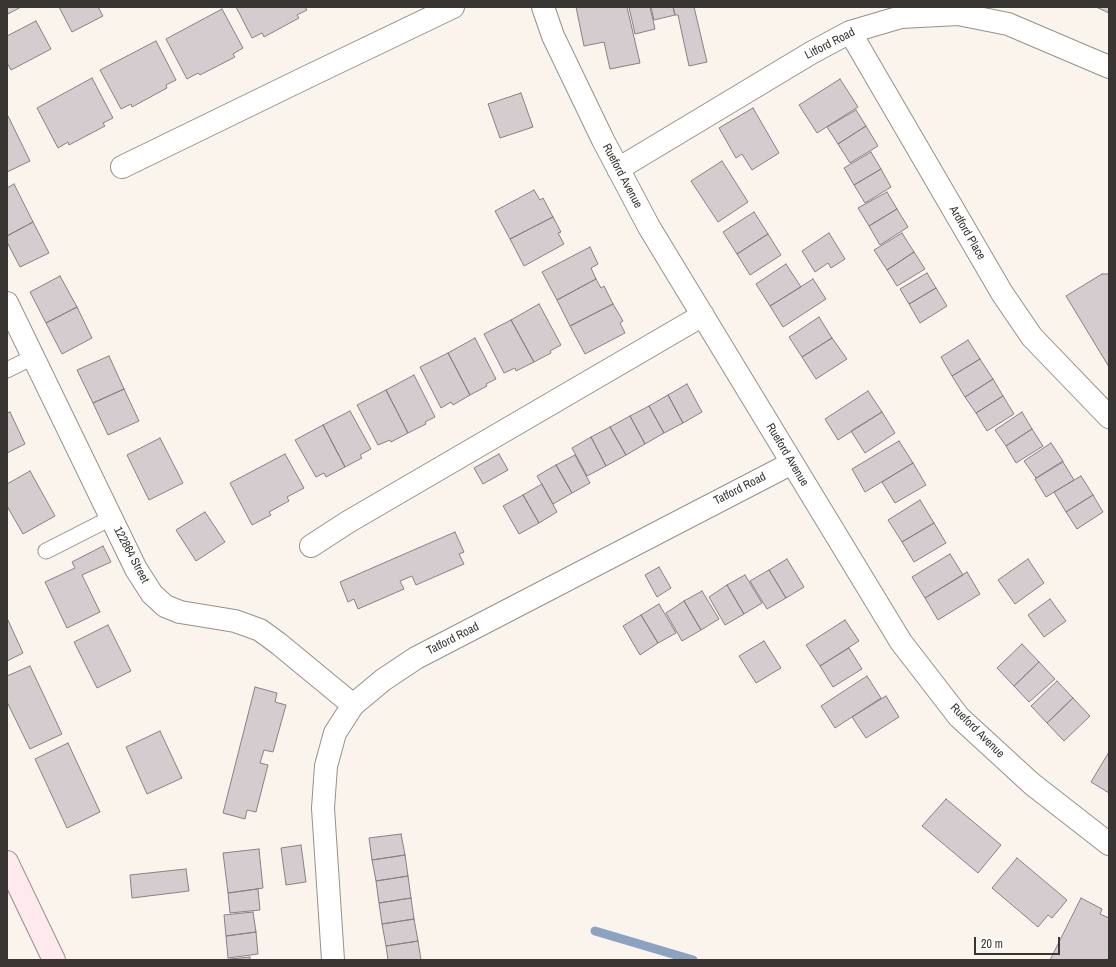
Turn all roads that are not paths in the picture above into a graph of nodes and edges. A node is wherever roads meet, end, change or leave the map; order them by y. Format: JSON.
{"nodes":[{"id":1,"x":453,"y":7,"type":"edge"},
{"id":2,"x":543,"y":7,"type":"edge"},
{"id":3,"x":850,"y":32,"type":"junction"},
{"id":4,"x":1109,"y":67,"type":"edge"},
{"id":5,"x":122,"y":167,"type":"dead end"},
{"id":6,"x":618,"y":169,"type":"junction"},
{"id":7,"x":7,"y":302,"type":"edge"},
{"id":8,"x":703,"y":316,"type":"junction"},
{"id":9,"x":33,"y":357,"type":"junction"},
{"id":10,"x":7,"y":370,"type":"edge"},
{"id":11,"x":1109,"y":416,"type":"edge"},
{"id":12,"x":792,"y":463,"type":"junction"},
{"id":13,"x":111,"y":518,"type":"junction"},
{"id":14,"x":311,"y":546,"type":"dead end"},
{"id":15,"x":46,"y":551,"type":"dead end"},
{"id":16,"x":353,"y":706,"type":"junction"},
{"id":17,"x":1109,"y":844,"type":"edge"},
{"id":18,"x":7,"y":862,"type":"edge"},
{"id":19,"x":54,"y":960,"type":"edge"},
{"id":20,"x":333,"y":960,"type":"edge"}],
"edges":[{"from":1,"to":5,"type":"street"},
{"from":2,"to":6,"type":"street","name":"Rueford Avenue"},
{"from":3,"to":4,"type":"street","name":"Litford Road"},
{"from":3,"to":6,"type":"street","name":"Litford Road"},
{"from":3,"to":11,"type":"street","name":"Ardford Place"},
{"from":6,"to":8,"type":"street","name":"Rueford Avenue"},
{"from":7,"to":9,"type":"street","name":"122864 Street"},
{"from":8,"to":12,"type":"street","name":"Rueford Avenue"},
{"from":8,"to":14,"type":"street"},
{"from":9,"to":10,"type":"lane"},
{"from":9,"to":13,"type":"street","name":"122864 Street"},
{"from":12,"to":16,"type":"street","name":"Tatford Road"},
{"from":12,"to":17,"type":"street","name":"Rueford Avenue"},
{"from":13,"to":15,"type":"lane"},
{"from":13,"to":16,"type":"street","name":"122864 Street"},
{"from":16,"to":20,"type":"street","name":"Tatford Road"},
{"from":18,"to":19,"type":"main road"}]}
